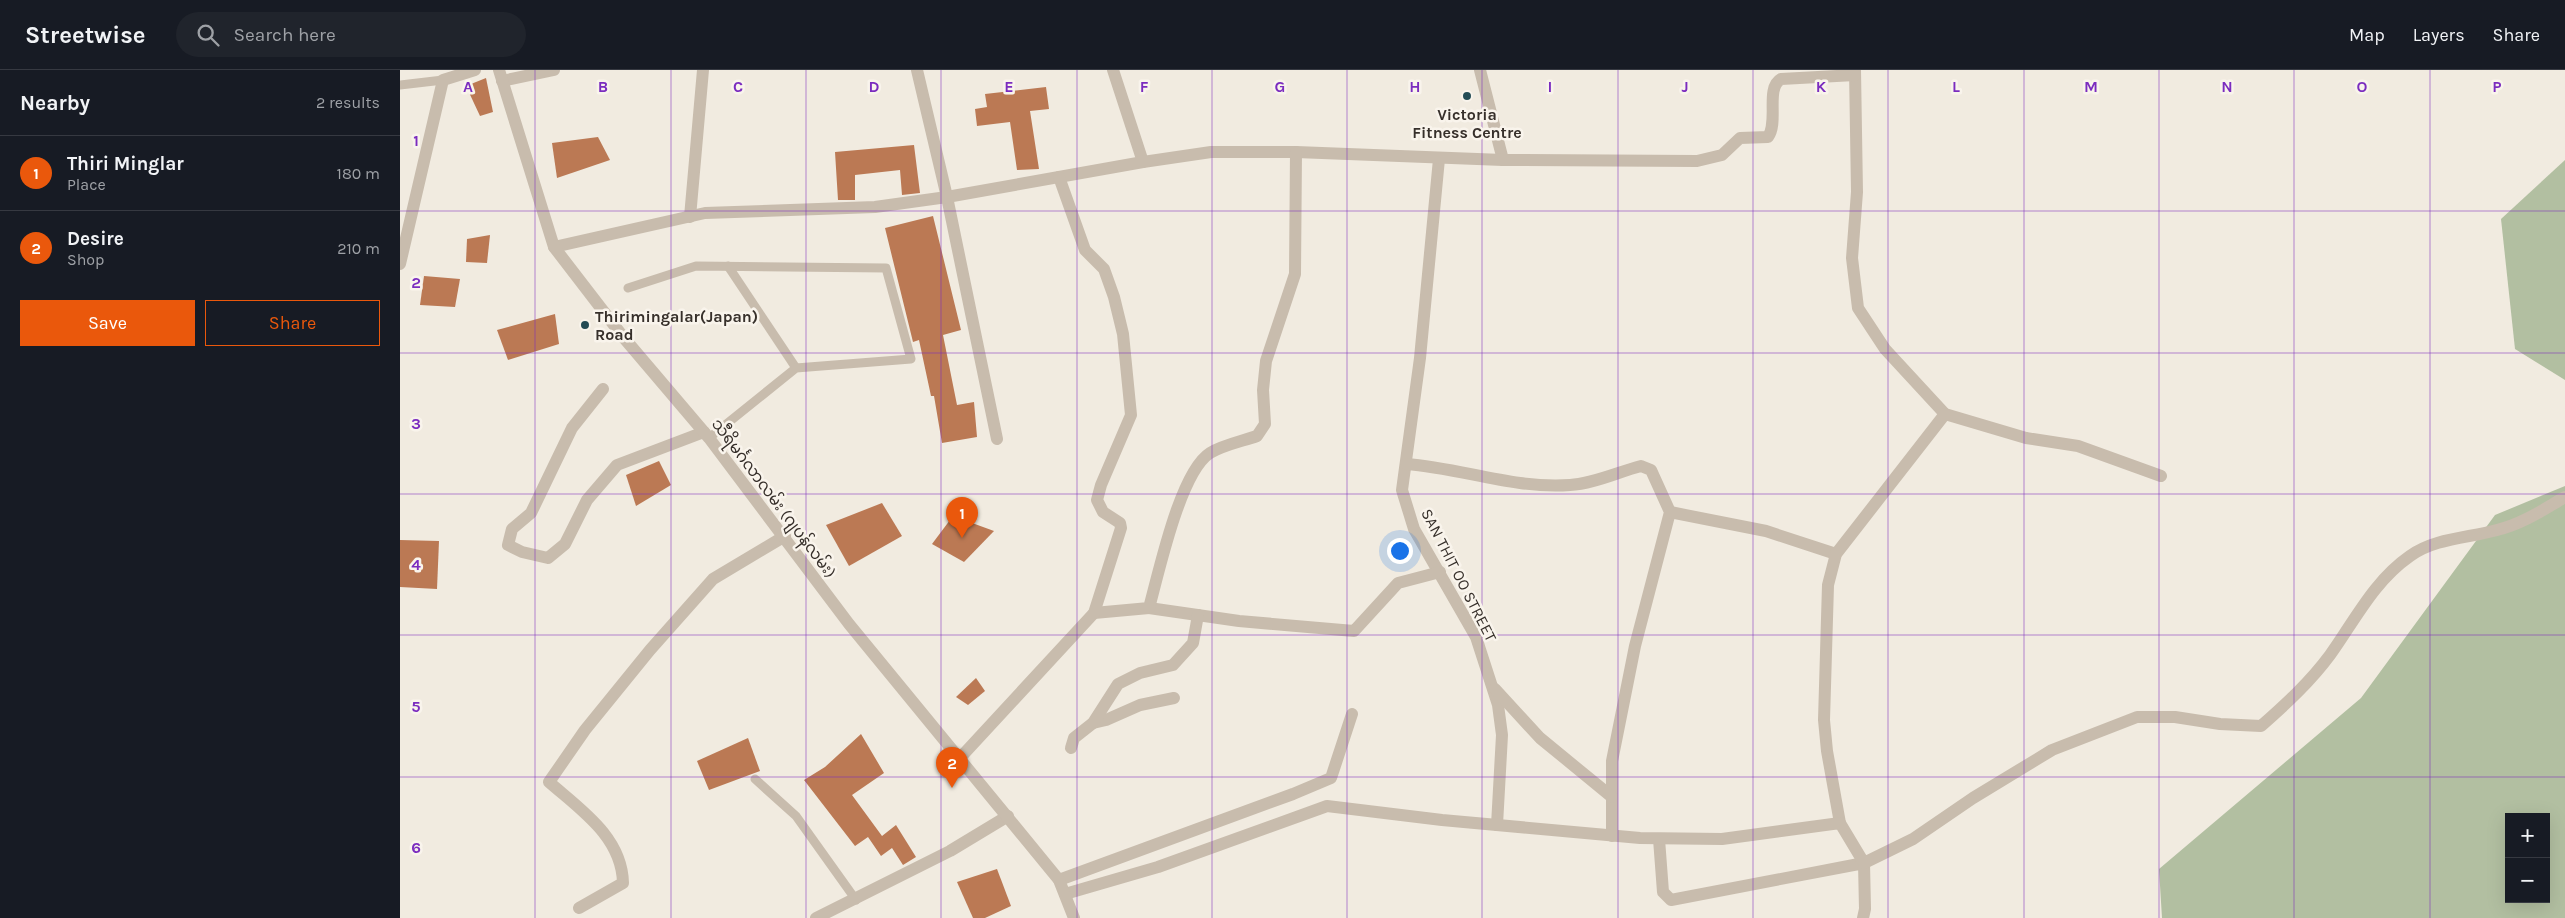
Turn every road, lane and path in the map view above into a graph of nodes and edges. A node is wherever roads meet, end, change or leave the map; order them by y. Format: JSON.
{"nodes":[{"id":1,"x":475,"y":70,"type":"edge"},
{"id":2,"x":554,"y":70,"type":"edge"},
{"id":3,"x":703,"y":70,"type":"edge"},
{"id":4,"x":917,"y":70,"type":"edge"},
{"id":5,"x":1113,"y":70,"type":"edge"},
{"id":6,"x":1480,"y":70,"type":"edge"},
{"id":7,"x":1855,"y":72,"type":"edge"},
{"id":8,"x":500,"y":76,"type":"edge"},
{"id":9,"x":443,"y":80,"type":"junction"},
{"id":10,"x":400,"y":85,"type":"edge"},
{"id":11,"x":1296,"y":152,"type":"junction"},
{"id":12,"x":1439,"y":158,"type":"junction"},
{"id":13,"x":1502,"y":160,"type":"junction"},
{"id":14,"x":1143,"y":162,"type":"junction"},
{"id":15,"x":1059,"y":177,"type":"junction"},
{"id":16,"x":947,"y":197,"type":"junction"},
{"id":17,"x":690,"y":217,"type":"junction"},
{"id":18,"x":554,"y":247,"type":"junction"},
{"id":19,"x":400,"y":264,"type":"edge"},
{"id":20,"x":728,"y":266,"type":"junction"},
{"id":21,"x":628,"y":288,"type":"dead end"},
{"id":22,"x":796,"y":368,"type":"junction"},
{"id":23,"x":603,"y":388,"type":"dead end"},
{"id":24,"x":1945,"y":414,"type":"junction"},
{"id":25,"x":707,"y":435,"type":"junction"},
{"id":26,"x":997,"y":439,"type":"dead end"},
{"id":27,"x":1406,"y":464,"type":"junction"},
{"id":28,"x":2161,"y":476,"type":"dead end"},
{"id":29,"x":2565,"y":498,"type":"edge"},
{"id":30,"x":1670,"y":512,"type":"junction"},
{"id":31,"x":785,"y":536,"type":"junction"},
{"id":32,"x":1836,"y":554,"type":"junction"},
{"id":33,"x":1440,"y":572,"type":"junction"},
{"id":34,"x":1149,"y":608,"type":"junction"},
{"id":35,"x":1094,"y":613,"type":"junction"},
{"id":36,"x":1198,"y":616,"type":"junction"},
{"id":37,"x":1491,"y":685,"type":"junction"},
{"id":38,"x":1174,"y":698,"type":"dead end"},
{"id":39,"x":1352,"y":714,"type":"dead end"},
{"id":40,"x":1093,"y":723,"type":"junction"},
{"id":41,"x":1071,"y":748,"type":"dead end"},
{"id":42,"x":960,"y":758,"type":"junction"},
{"id":43,"x":755,"y":779,"type":"dead end"},
{"id":44,"x":1612,"y":798,"type":"junction"},
{"id":45,"x":1008,"y":816,"type":"junction"},
{"id":46,"x":1840,"y":823,"type":"junction"},
{"id":47,"x":1498,"y":825,"type":"junction"},
{"id":48,"x":1612,"y":836,"type":"junction"},
{"id":49,"x":1659,"y":839,"type":"junction"},
{"id":50,"x":1864,"y":863,"type":"junction"},
{"id":51,"x":1060,"y":880,"type":"junction"},
{"id":52,"x":1065,"y":894,"type":"junction"},
{"id":53,"x":856,"y":900,"type":"junction"},
{"id":54,"x":578,"y":908,"type":"dead end"},
{"id":55,"x":816,"y":918,"type":"edge"},
{"id":56,"x":1074,"y":918,"type":"edge"},
{"id":57,"x":1863,"y":918,"type":"edge"}],
"edges":[{"from":1,"to":9,"type":"street"},
{"from":2,"to":8,"type":"street"},
{"from":3,"to":17,"type":"street"},
{"from":4,"to":16,"type":"street"},
{"from":5,"to":14,"type":"street"},
{"from":6,"to":13,"type":"street"},
{"from":7,"to":13,"type":"street"},
{"from":7,"to":24,"type":"street"},
{"from":8,"to":18,"type":"street","name":"သီရိမင်္ဂလာလမ်း (ဂျပန်လမ်း)"},
{"from":9,"to":10,"type":"lane"},
{"from":9,"to":19,"type":"street"},
{"from":11,"to":12,"type":"street"},
{"from":11,"to":14,"type":"street"},
{"from":11,"to":34,"type":"street"},
{"from":12,"to":13,"type":"street"},
{"from":12,"to":27,"type":"street","name":"SAN THIT OO STREET"},
{"from":14,"to":15,"type":"street"},
{"from":15,"to":16,"type":"street"},
{"from":15,"to":35,"type":"street"},
{"from":16,"to":17,"type":"street"},
{"from":16,"to":26,"type":"street"},
{"from":17,"to":18,"type":"street"},
{"from":18,"to":25,"type":"street","name":"သီရိမင်္ဂလာလမ်း (ဂျပန်လမ်း)"},
{"from":20,"to":21,"type":"lane"},
{"from":20,"to":22,"type":"lane"},
{"from":20,"to":22,"type":"lane"},
{"from":22,"to":25,"type":"lane"},
{"from":23,"to":25,"type":"street"},
{"from":24,"to":28,"type":"street"},
{"from":24,"to":32,"type":"street"},
{"from":25,"to":31,"type":"street","name":"သီရိမင်္ဂလာလမ်း (ဂျပန်လမ်း)"},
{"from":27,"to":30,"type":"street"},
{"from":27,"to":33,"type":"street","name":"SAN THIT OO STREET"},
{"from":29,"to":50,"type":"street"},
{"from":30,"to":32,"type":"street"},
{"from":30,"to":44,"type":"street"},
{"from":31,"to":42,"type":"street","name":"သီရိမင်္ဂလာလမ်း (ဂျပန်လမ်း)"},
{"from":31,"to":54,"type":"street"},
{"from":32,"to":46,"type":"street"},
{"from":33,"to":36,"type":"street"},
{"from":33,"to":37,"type":"street","name":"SAN THIT OO STREET"},
{"from":34,"to":35,"type":"street"},
{"from":34,"to":36,"type":"street"},
{"from":35,"to":42,"type":"street"},
{"from":36,"to":40,"type":"street"},
{"from":37,"to":44,"type":"street"},
{"from":37,"to":47,"type":"street","name":"SAN THIT OO STREET"},
{"from":38,"to":40,"type":"street"},
{"from":39,"to":51,"type":"street"},
{"from":40,"to":41,"type":"street"},
{"from":42,"to":45,"type":"street","name":"သီရိမင်္ဂလာလမ်း (ဂျပန်လမ်း)"},
{"from":43,"to":53,"type":"lane"},
{"from":44,"to":48,"type":"street"},
{"from":45,"to":51,"type":"street","name":"သီရိမင်္ဂလာလမ်း (ဂျပန်လမ်း)"},
{"from":45,"to":53,"type":"street"},
{"from":46,"to":49,"type":"street"},
{"from":46,"to":50,"type":"street"},
{"from":47,"to":48,"type":"street"},
{"from":47,"to":52,"type":"street"},
{"from":48,"to":49,"type":"street"},
{"from":49,"to":50,"type":"street"},
{"from":50,"to":57,"type":"street"},
{"from":51,"to":52,"type":"street","name":"သီရိမင်္ဂလာလမ်း (ဂျပန်လမ်း)"},
{"from":52,"to":56,"type":"street","name":"သီရိမင်္ဂလာလမ်း (ဂျပန်လမ်း)"},
{"from":53,"to":55,"type":"street"}]}
